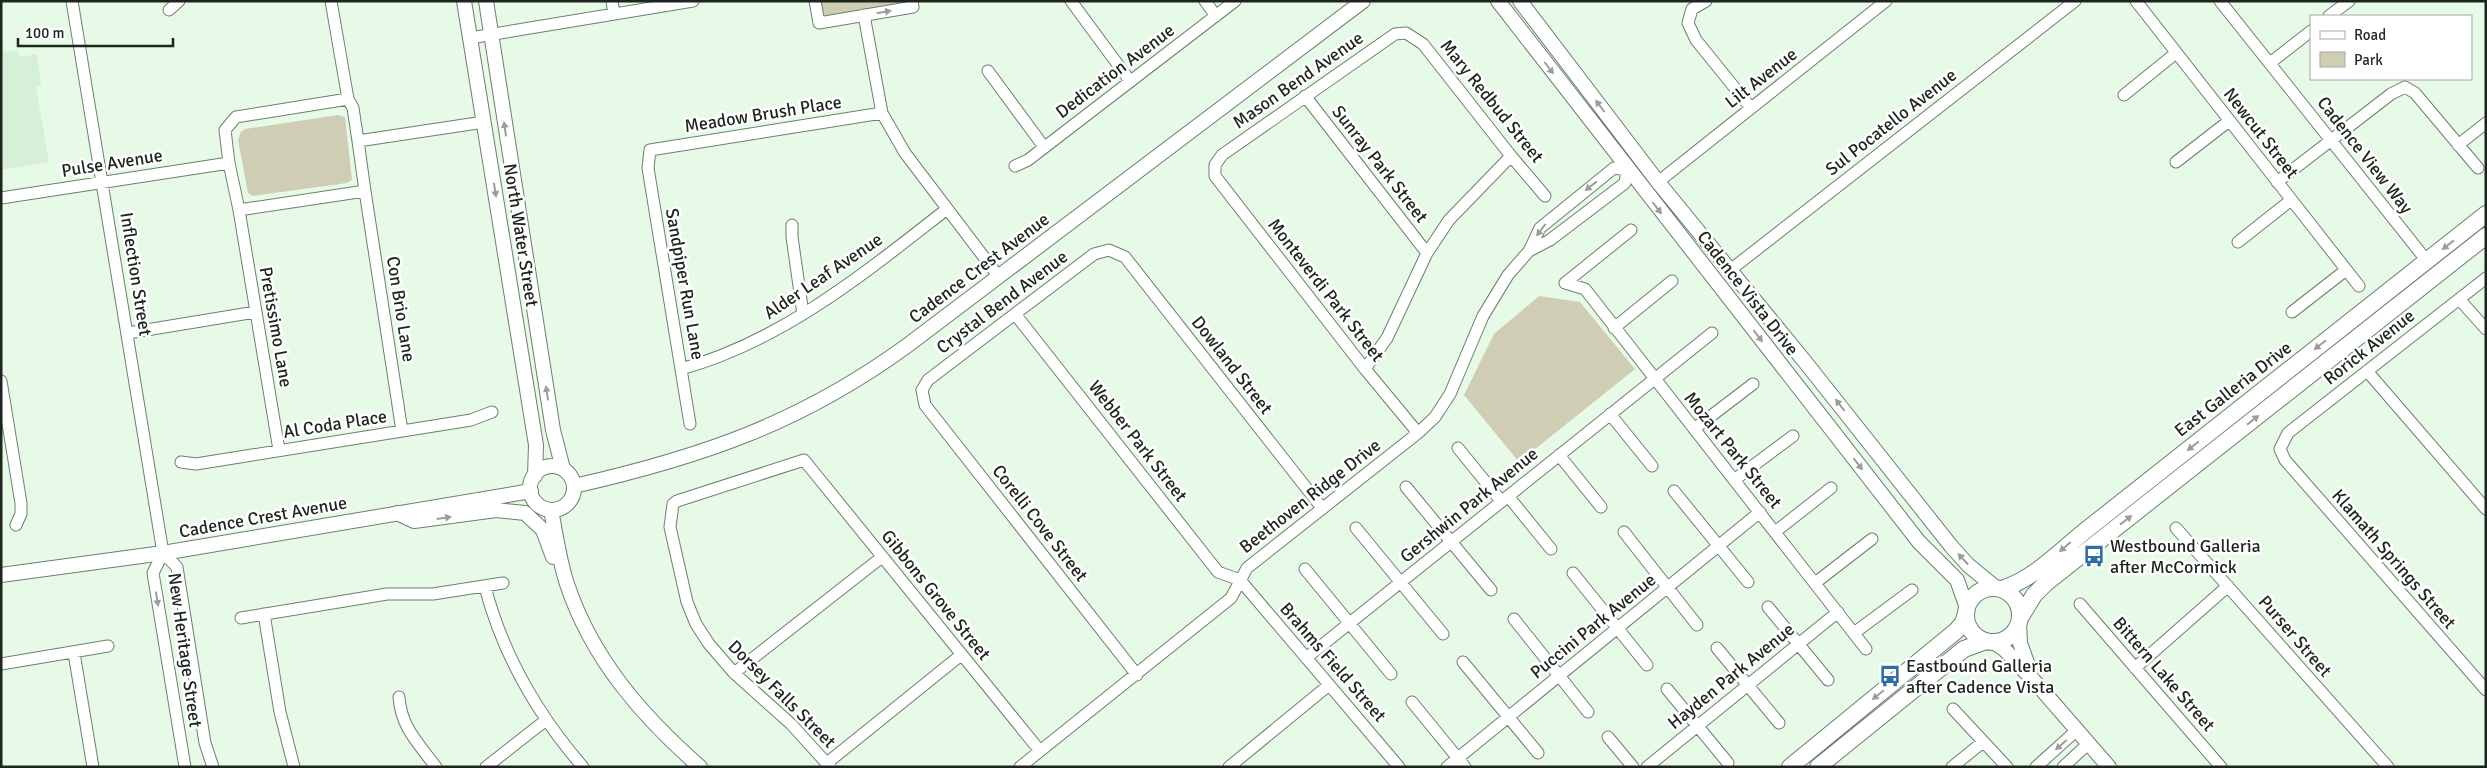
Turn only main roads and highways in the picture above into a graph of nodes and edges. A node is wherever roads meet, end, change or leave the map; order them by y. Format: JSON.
{"nodes":[{"id":1,"x":2486,"y":214,"type":"edge"},
{"id":2,"x":2486,"y":236,"type":"edge"},
{"id":3,"x":1999,"y":589,"type":"junction"},
{"id":4,"x":1967,"y":610,"type":"junction"},
{"id":5,"x":2019,"y":621,"type":"junction"},
{"id":6,"x":1990,"y":641,"type":"junction"},
{"id":7,"x":1790,"y":767,"type":"edge"},
{"id":8,"x":1818,"y":767,"type":"edge"}],
"edges":[{"from":1,"to":3,"type":"main road","name":"East Galleria Drive","one_way":true},
{"from":5,"to":2,"type":"main road","name":"East Galleria Drive","one_way":true},
{"from":3,"to":4,"type":"main road"},
{"from":3,"to":5,"type":"main road"},
{"from":4,"to":6,"type":"main road"},
{"from":4,"to":7,"type":"main road","one_way":true},
{"from":5,"to":6,"type":"main road"},
{"from":6,"to":8,"type":"main road"}]}
